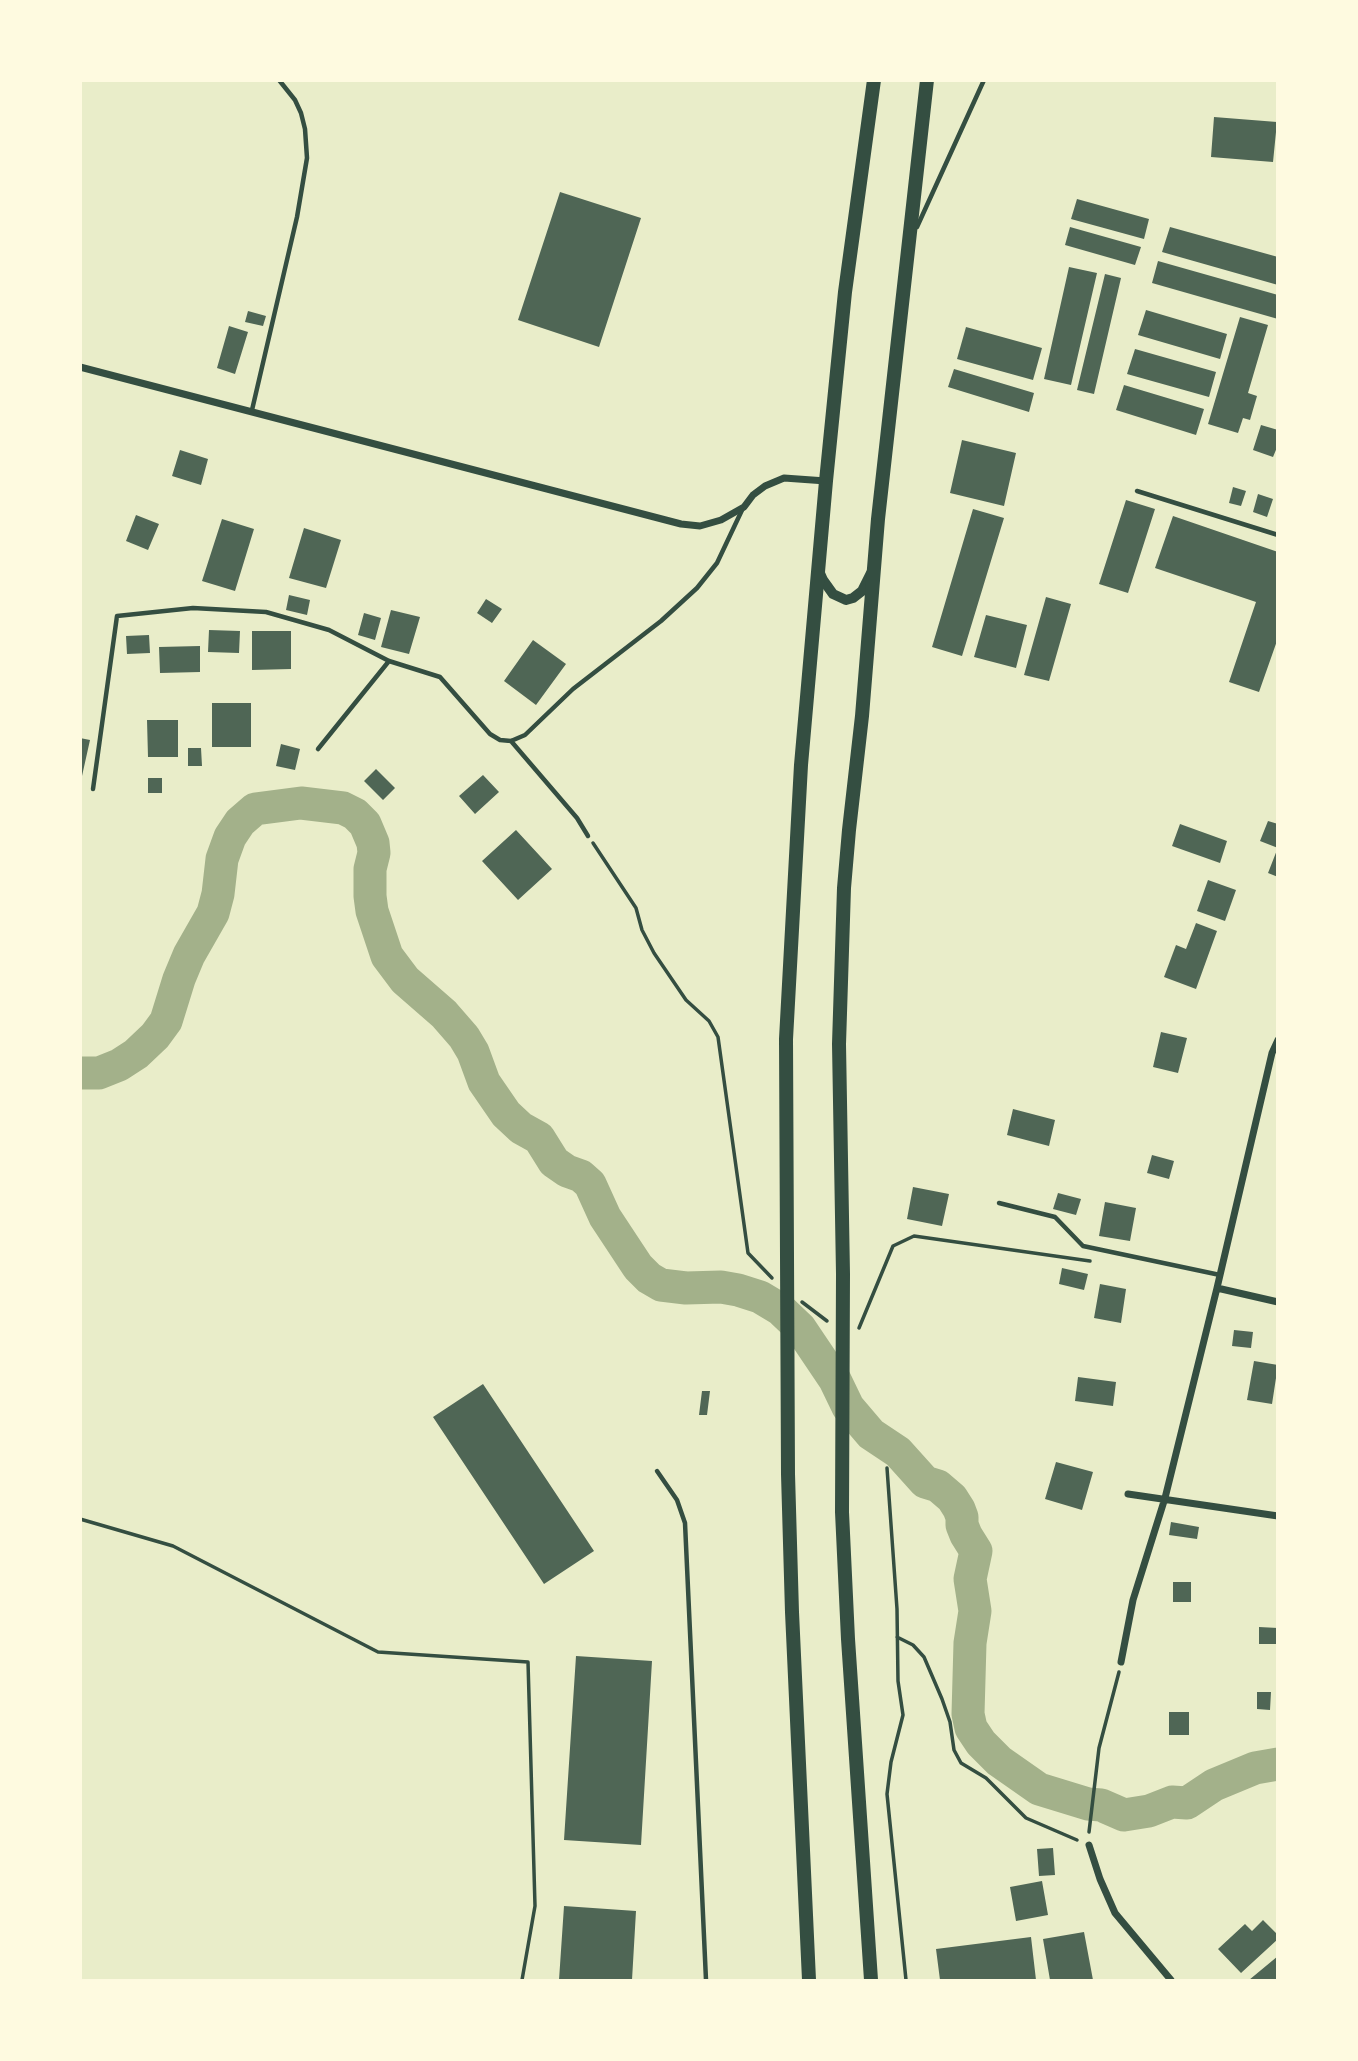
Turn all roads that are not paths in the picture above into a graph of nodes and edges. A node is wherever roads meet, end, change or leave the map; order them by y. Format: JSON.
{"nodes":[{"id":1,"x":279,"y":80,"type":"edge"},
{"id":2,"x":874,"y":80,"type":"edge"},
{"id":3,"x":927,"y":80,"type":"edge"},
{"id":4,"x":984,"y":80,"type":"edge"},
{"id":5,"x":909,"y":244,"type":"junction"},
{"id":6,"x":80,"y":367,"type":"edge"},
{"id":7,"x":252,"y":410,"type":"junction"},
{"id":8,"x":826,"y":481,"type":"junction"},
{"id":9,"x":1137,"y":491,"type":"dead end"},
{"id":10,"x":744,"y":507,"type":"junction"},
{"id":11,"x":1278,"y":535,"type":"edge"},
{"id":12,"x":874,"y":564,"type":"junction"},
{"id":13,"x":818,"y":568,"type":"junction"},
{"id":14,"x":389,"y":661,"type":"junction"},
{"id":15,"x":511,"y":741,"type":"junction"},
{"id":16,"x":318,"y":749,"type":"dead end"},
{"id":17,"x":93,"y":789,"type":"dead end"},
{"id":18,"x":588,"y":836,"type":"dead end"},
{"id":19,"x":1278,"y":1040,"type":"edge"},
{"id":20,"x":999,"y":1203,"type":"dead end"},
{"id":21,"x":1220,"y":1275,"type":"junction"},
{"id":22,"x":1217,"y":1289,"type":"junction"},
{"id":23,"x":1278,"y":1302,"type":"edge"},
{"id":24,"x":657,"y":1471,"type":"dead end"},
{"id":25,"x":1128,"y":1494,"type":"dead end"},
{"id":26,"x":1165,"y":1498,"type":"junction"},
{"id":27,"x":1278,"y":1516,"type":"edge"},
{"id":28,"x":1122,"y":1662,"type":"road end"},
{"id":29,"x":1088,"y":1842,"type":"road end"},
{"id":30,"x":706,"y":1980,"type":"edge"},
{"id":31,"x":808,"y":1980,"type":"edge"},
{"id":32,"x":871,"y":1980,"type":"edge"},
{"id":33,"x":1171,"y":1980,"type":"edge"}],
"edges":[{"from":1,"to":7,"type":"lane"},
{"from":2,"to":8,"type":"highway"},
{"from":3,"to":5,"type":"highway"},
{"from":4,"to":5,"type":"lane"},
{"from":5,"to":12,"type":"highway"},
{"from":6,"to":7,"type":"street"},
{"from":7,"to":10,"type":"street"},
{"from":8,"to":10,"type":"street"},
{"from":8,"to":13,"type":"highway"},
{"from":9,"to":11,"type":"lane"},
{"from":10,"to":15,"type":"lane"},
{"from":12,"to":13,"type":"street"},
{"from":12,"to":32,"type":"highway"},
{"from":13,"to":31,"type":"highway"},
{"from":14,"to":15,"type":"lane"},
{"from":14,"to":16,"type":"lane"},
{"from":14,"to":17,"type":"lane"},
{"from":15,"to":18,"type":"lane"},
{"from":19,"to":21,"type":"street"},
{"from":20,"to":21,"type":"lane"},
{"from":21,"to":22,"type":"street"},
{"from":22,"to":23,"type":"street"},
{"from":22,"to":26,"type":"street"},
{"from":24,"to":30,"type":"lane"},
{"from":25,"to":26,"type":"street"},
{"from":26,"to":27,"type":"street"},
{"from":26,"to":28,"type":"street"},
{"from":29,"to":33,"type":"street"}]}
